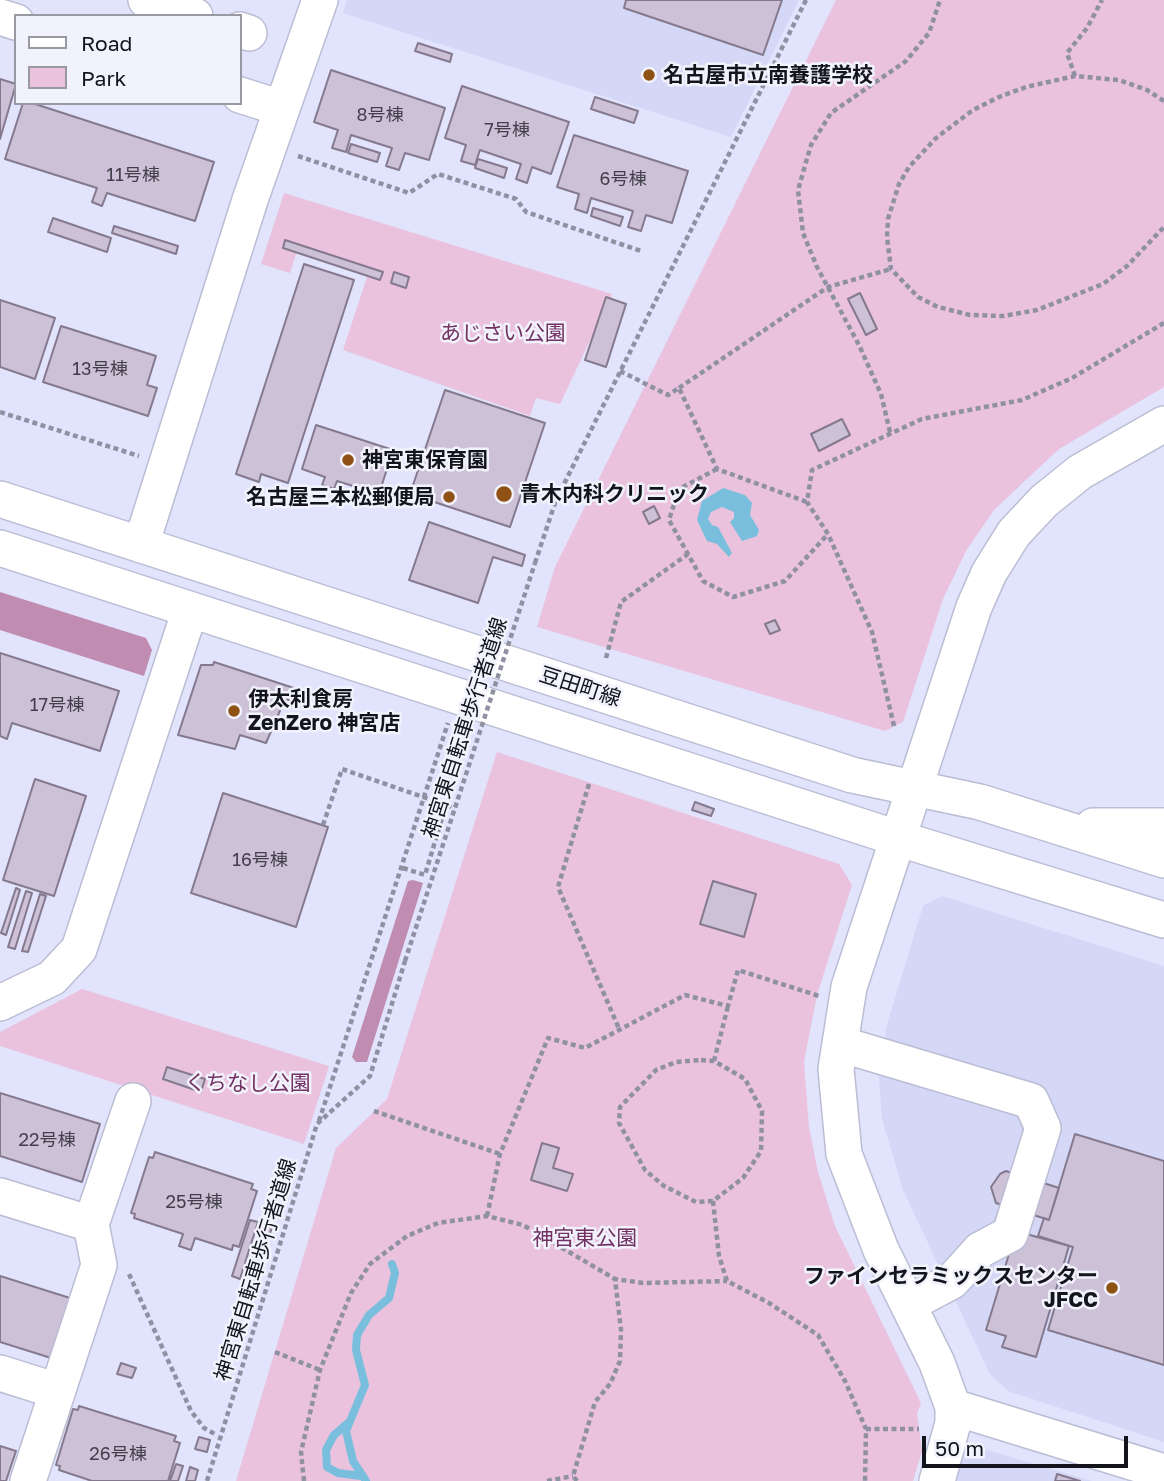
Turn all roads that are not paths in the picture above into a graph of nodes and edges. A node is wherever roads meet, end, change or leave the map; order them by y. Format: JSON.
{"nodes":[{"id":1,"x":146,"y":0,"type":"edge"},
{"id":2,"x":320,"y":0,"type":"edge"},
{"id":3,"x":189,"y":14,"type":"edge"},
{"id":4,"x":242,"y":96,"type":"edge"},
{"id":5,"x":281,"y":108,"type":"junction"},
{"id":6,"x":1164,"y":424,"type":"edge"},
{"id":7,"x":0,"y":499,"type":"edge"},
{"id":8,"x":141,"y":545,"type":"junction"},
{"id":9,"x":0,"y":548,"type":"edge"},
{"id":10,"x":190,"y":610,"type":"junction"},
{"id":11,"x":916,"y":788,"type":"junction"},
{"id":12,"x":1062,"y":826,"type":"junction"},
{"id":13,"x":1164,"y":826,"type":"edge"},
{"id":14,"x":900,"y":839,"type":"junction"},
{"id":15,"x":1164,"y":860,"type":"edge"},
{"id":16,"x":1164,"y":920,"type":"edge"},
{"id":17,"x":0,"y":1003,"type":"edge"},
{"id":18,"x":840,"y":1044,"type":"junction"},
{"id":19,"x":133,"y":1101,"type":"dead end"},
{"id":20,"x":0,"y":1196,"type":"edge"},
{"id":21,"x":91,"y":1224,"type":"junction"},
{"id":22,"x":909,"y":1304,"type":"junction"},
{"id":23,"x":0,"y":1373,"type":"edge"},
{"id":24,"x":57,"y":1391,"type":"junction"},
{"id":25,"x":953,"y":1408,"type":"junction"},
{"id":26,"x":1164,"y":1472,"type":"edge"},
{"id":27,"x":28,"y":1481,"type":"edge"},
{"id":28,"x":937,"y":1481,"type":"edge"}],
"edges":[{"from":1,"to":3,"type":"street"},
{"from":2,"to":5,"type":"street"},
{"from":4,"to":5,"type":"street"},
{"from":5,"to":8,"type":"street"},
{"from":6,"to":11,"type":"street"},
{"from":7,"to":8,"type":"street","name":"豆田町線"},
{"from":8,"to":11,"type":"street","name":"豆田町線"},
{"from":9,"to":10,"type":"street"},
{"from":10,"to":14,"type":"street"},
{"from":10,"to":17,"type":"street"},
{"from":11,"to":12,"type":"street","name":"豆田町線"},
{"from":11,"to":14,"type":"street"},
{"from":12,"to":13,"type":"street"},
{"from":12,"to":15,"type":"street","name":"豆田町線"},
{"from":14,"to":16,"type":"street"},
{"from":14,"to":18,"type":"street"},
{"from":18,"to":22,"type":"street"},
{"from":18,"to":22,"type":"street"},
{"from":19,"to":21,"type":"street"},
{"from":20,"to":21,"type":"street"},
{"from":21,"to":24,"type":"street"},
{"from":22,"to":25,"type":"street"},
{"from":23,"to":24,"type":"street"},
{"from":24,"to":27,"type":"street"},
{"from":25,"to":26,"type":"street"},
{"from":25,"to":28,"type":"street"}]}
